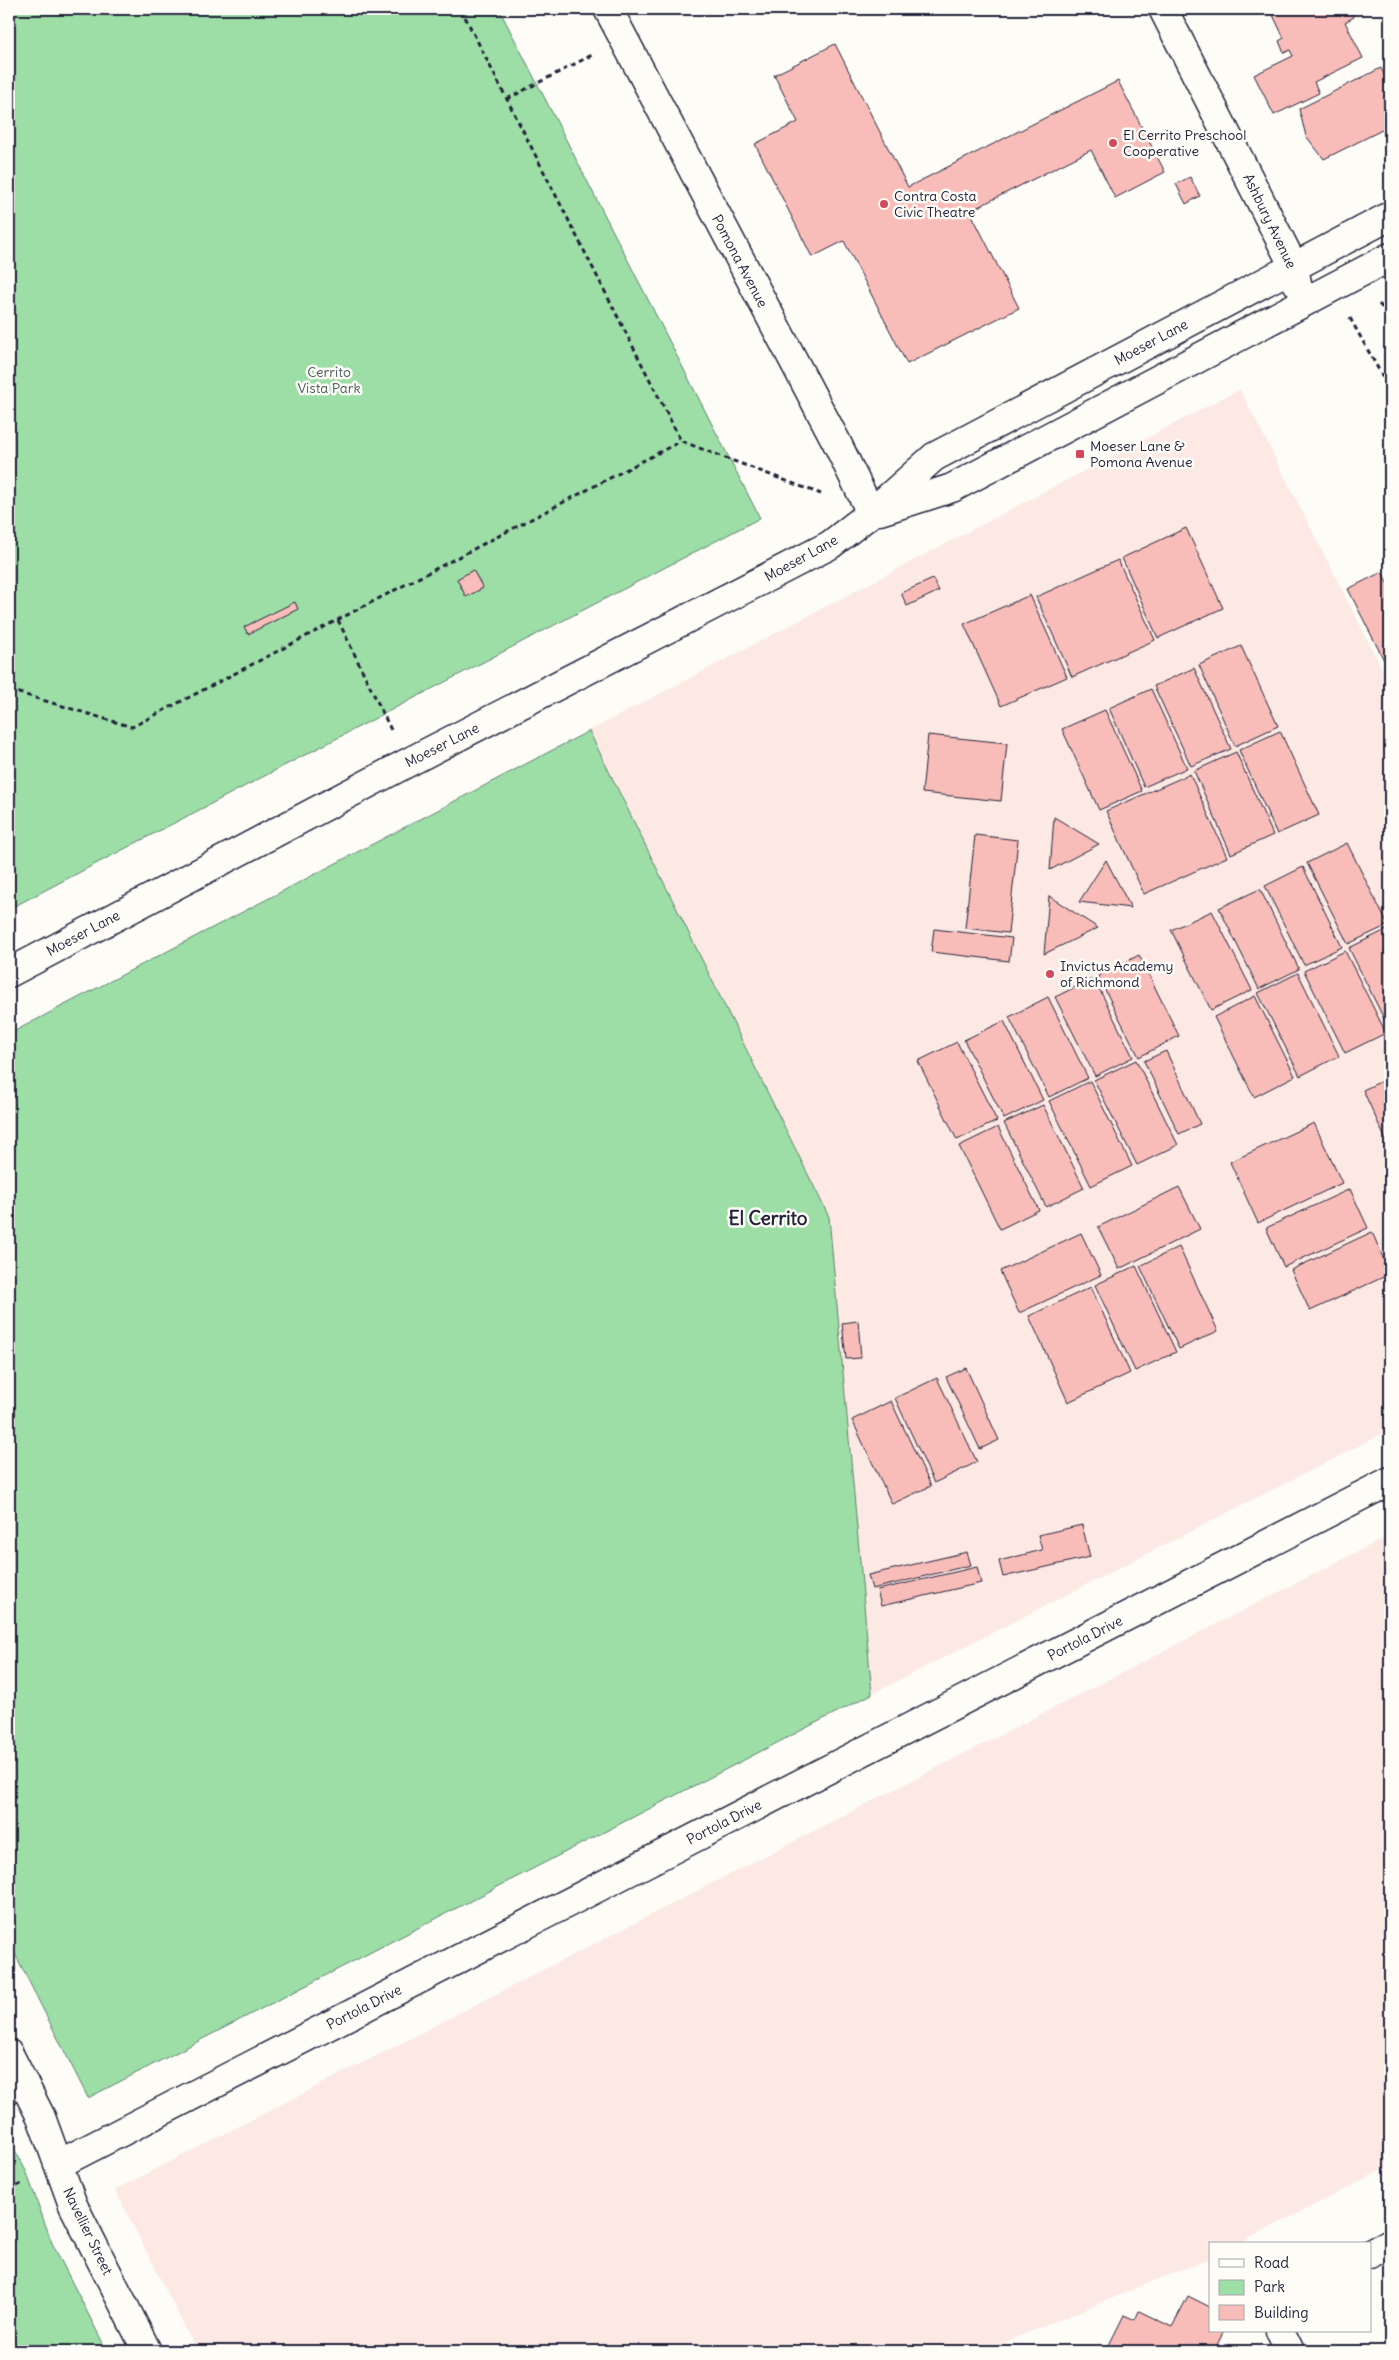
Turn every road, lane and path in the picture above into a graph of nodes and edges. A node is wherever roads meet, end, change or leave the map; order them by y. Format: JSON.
{"nodes":[{"id":1,"x":461,"y":9,"type":"edge"},
{"id":2,"x":608,"y":9,"type":"edge"},
{"id":3,"x":1164,"y":9,"type":"edge"},
{"id":4,"x":624,"y":38,"type":"junction"},
{"id":5,"x":507,"y":98,"type":"junction"},
{"id":6,"x":1390,"y":216,"type":"edge"},
{"id":7,"x":1390,"y":257,"type":"edge"},
{"id":8,"x":1294,"y":267,"type":"junction"},
{"id":9,"x":1333,"y":286,"type":"junction"},
{"id":10,"x":1301,"y":303,"type":"junction"},
{"id":11,"x":1390,"y":390,"type":"edge"},
{"id":12,"x":681,"y":441,"type":"junction"},
{"id":13,"x":871,"y":514,"type":"junction"},
{"id":14,"x":338,"y":620,"type":"junction"},
{"id":15,"x":9,"y":690,"type":"edge"},
{"id":16,"x":407,"y":763,"type":"junction"},
{"id":17,"x":9,"y":972,"type":"edge"},
{"id":18,"x":1390,"y":1481,"type":"edge"},
{"id":19,"x":9,"y":2054,"type":"edge"},
{"id":20,"x":59,"y":2164,"type":"junction"},
{"id":21,"x":1390,"y":2243,"type":"edge"},
{"id":22,"x":1372,"y":2253,"type":"edge"},
{"id":23,"x":1280,"y":2332,"type":"edge"},
{"id":24,"x":148,"y":2351,"type":"edge"},
{"id":25,"x":1290,"y":2351,"type":"edge"}],
"edges":[{"from":1,"to":5,"type":"path"},
{"from":2,"to":4,"type":"street","name":"Pomona Avenue"},
{"from":3,"to":8,"type":"street","name":"Ashbury Avenue"},
{"from":4,"to":5,"type":"path"},
{"from":4,"to":13,"type":"street","name":"Pomona Avenue"},
{"from":5,"to":12,"type":"path"},
{"from":6,"to":8,"type":"street","name":"Moeser Lane"},
{"from":7,"to":9,"type":"street","name":"Moeser Lane"},
{"from":8,"to":10,"type":"street","name":"Ashbury Avenue"},
{"from":8,"to":13,"type":"street","name":"Moeser Lane"},
{"from":9,"to":10,"type":"street","name":"Moeser Lane"},
{"from":9,"to":11,"type":"path"},
{"from":10,"to":13,"type":"street","name":"Moeser Lane"},
{"from":12,"to":13,"type":"path"},
{"from":12,"to":14,"type":"path"},
{"from":13,"to":16,"type":"street","name":"Moeser Lane"},
{"from":14,"to":15,"type":"path"},
{"from":14,"to":16,"type":"path"},
{"from":16,"to":17,"type":"street","name":"Moeser Lane"},
{"from":18,"to":20,"type":"street","name":"Portola Drive"},
{"from":19,"to":20,"type":"street","name":"Navellier Street"},
{"from":20,"to":24,"type":"street","name":"Navellier Street"},
{"from":21,"to":22,"type":"street"},
{"from":23,"to":25,"type":"street"}]}
